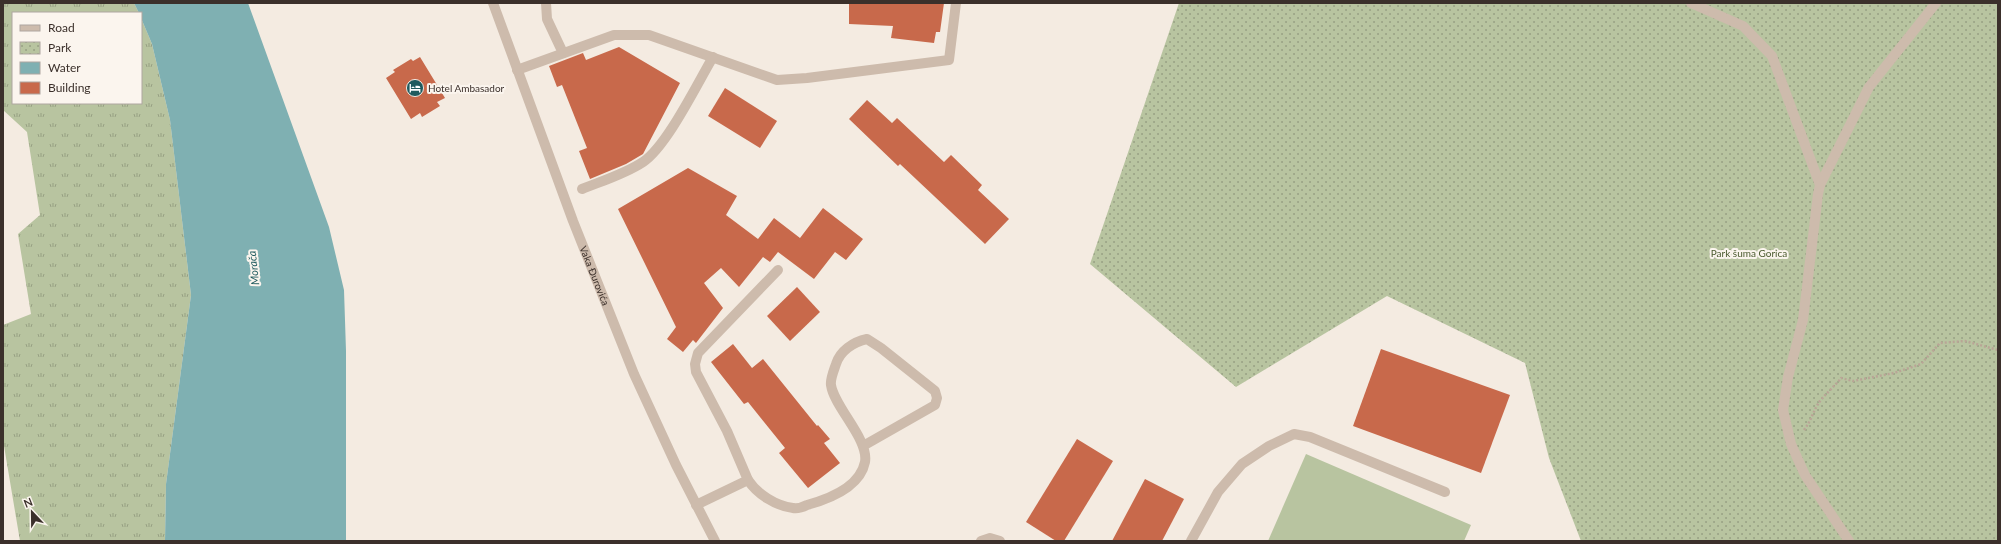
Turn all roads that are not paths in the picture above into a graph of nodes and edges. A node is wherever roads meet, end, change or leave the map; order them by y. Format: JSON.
{"nodes":[{"id":1,"x":493,"y":3,"type":"edge"},
{"id":2,"x":546,"y":3,"type":"edge"},
{"id":3,"x":956,"y":3,"type":"edge"},
{"id":4,"x":1690,"y":3,"type":"edge"},
{"id":5,"x":1936,"y":3,"type":"edge"},
{"id":6,"x":563,"y":53,"type":"junction"},
{"id":7,"x":712,"y":57,"type":"junction"},
{"id":8,"x":517,"y":70,"type":"junction"},
{"id":9,"x":1820,"y":185,"type":"junction"},
{"id":10,"x":582,"y":189,"type":"dead end"},
{"id":11,"x":778,"y":270,"type":"dead end"},
{"id":12,"x":863,"y":446,"type":"junction"},
{"id":13,"x":748,"y":480,"type":"junction"},
{"id":14,"x":1445,"y":492,"type":"dead end"},
{"id":15,"x":696,"y":505,"type":"junction"},
{"id":16,"x":715,"y":541,"type":"edge"},
{"id":17,"x":981,"y":541,"type":"edge"},
{"id":18,"x":1000,"y":541,"type":"edge"},
{"id":19,"x":1191,"y":541,"type":"edge"},
{"id":20,"x":1849,"y":541,"type":"edge"}],
"edges":[{"from":1,"to":8,"type":"street","name":"Vaka Đurovića"},
{"from":2,"to":6,"type":"street"},
{"from":3,"to":7,"type":"street"},
{"from":4,"to":9,"type":"street"},
{"from":5,"to":9,"type":"street"},
{"from":6,"to":7,"type":"street"},
{"from":6,"to":8,"type":"street"},
{"from":7,"to":10,"type":"street"},
{"from":8,"to":15,"type":"street","name":"Vaka Đurovića"},
{"from":9,"to":20,"type":"street"},
{"from":11,"to":13,"type":"street"},
{"from":12,"to":12,"type":"street"},
{"from":12,"to":13,"type":"street"},
{"from":13,"to":15,"type":"street"},
{"from":14,"to":19,"type":"street"},
{"from":15,"to":16,"type":"street","name":"Vaka Đurovića"},
{"from":17,"to":18,"type":"street"}]}
